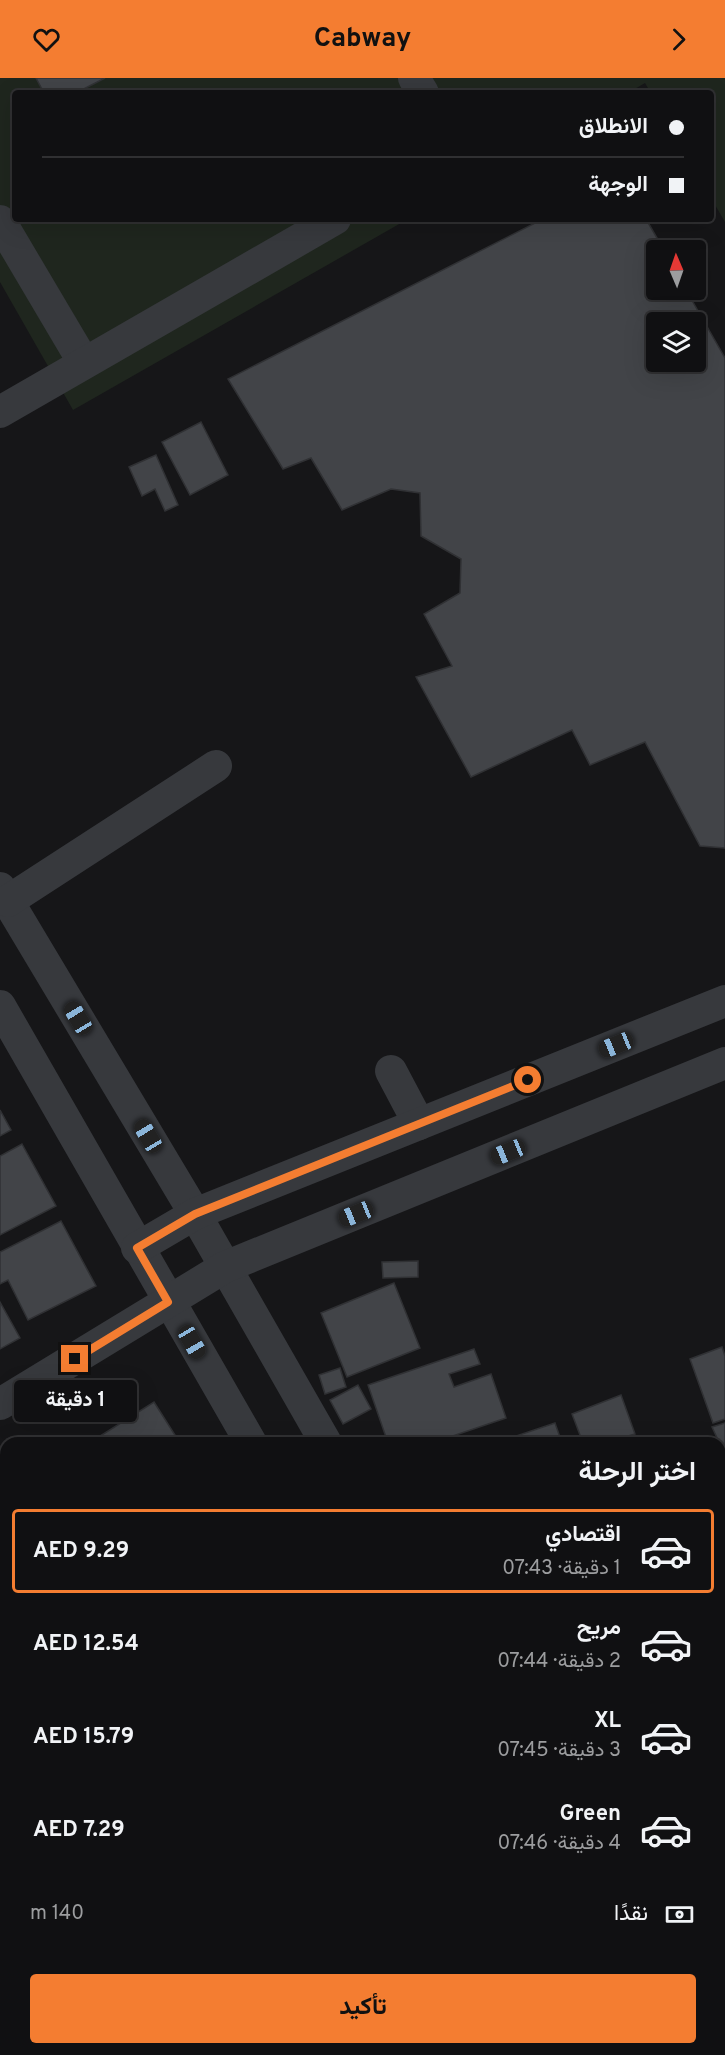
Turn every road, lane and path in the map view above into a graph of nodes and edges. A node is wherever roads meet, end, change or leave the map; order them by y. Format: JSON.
{"nodes":[{"id":1,"x":0,"y":221,"type":"edge"},
{"id":2,"x":330,"y":222,"type":"edge"},
{"id":3,"x":84,"y":363,"type":"junction"},
{"id":4,"x":0,"y":412,"type":"edge"},
{"id":5,"x":216,"y":766,"type":"dead end"},
{"id":6,"x":4,"y":894,"type":"edge"},
{"id":7,"x":725,"y":1001,"type":"edge"},
{"id":8,"x":0,"y":1006,"type":"edge"},
{"id":9,"x":725,"y":1063,"type":"edge"},
{"id":10,"x":391,"y":1071,"type":"dead end"},
{"id":11,"x":419,"y":1124,"type":"junction"},
{"id":12,"x":195,"y":1214,"type":"junction"},
{"id":13,"x":137,"y":1248,"type":"junction"},
{"id":14,"x":225,"y":1267,"type":"junction"},
{"id":15,"x":168,"y":1302,"type":"junction"},
{"id":16,"x":0,"y":1404,"type":"edge"},
{"id":17,"x":247,"y":1437,"type":"edge"},
{"id":18,"x":323,"y":1437,"type":"edge"}],
"edges":[{"from":1,"to":3,"type":"street"},
{"from":2,"to":3,"type":"street"},
{"from":3,"to":4,"type":"street"},
{"from":5,"to":6,"type":"street"},
{"from":6,"to":12,"type":"street"},
{"from":7,"to":11,"type":"street"},
{"from":8,"to":13,"type":"street"},
{"from":9,"to":14,"type":"street"},
{"from":10,"to":11,"type":"street"},
{"from":11,"to":12,"type":"street"},
{"from":12,"to":13,"type":"street"},
{"from":12,"to":14,"type":"street"},
{"from":13,"to":15,"type":"street"},
{"from":14,"to":15,"type":"street"},
{"from":14,"to":18,"type":"street"},
{"from":15,"to":16,"type":"street"},
{"from":15,"to":17,"type":"street"}]}
